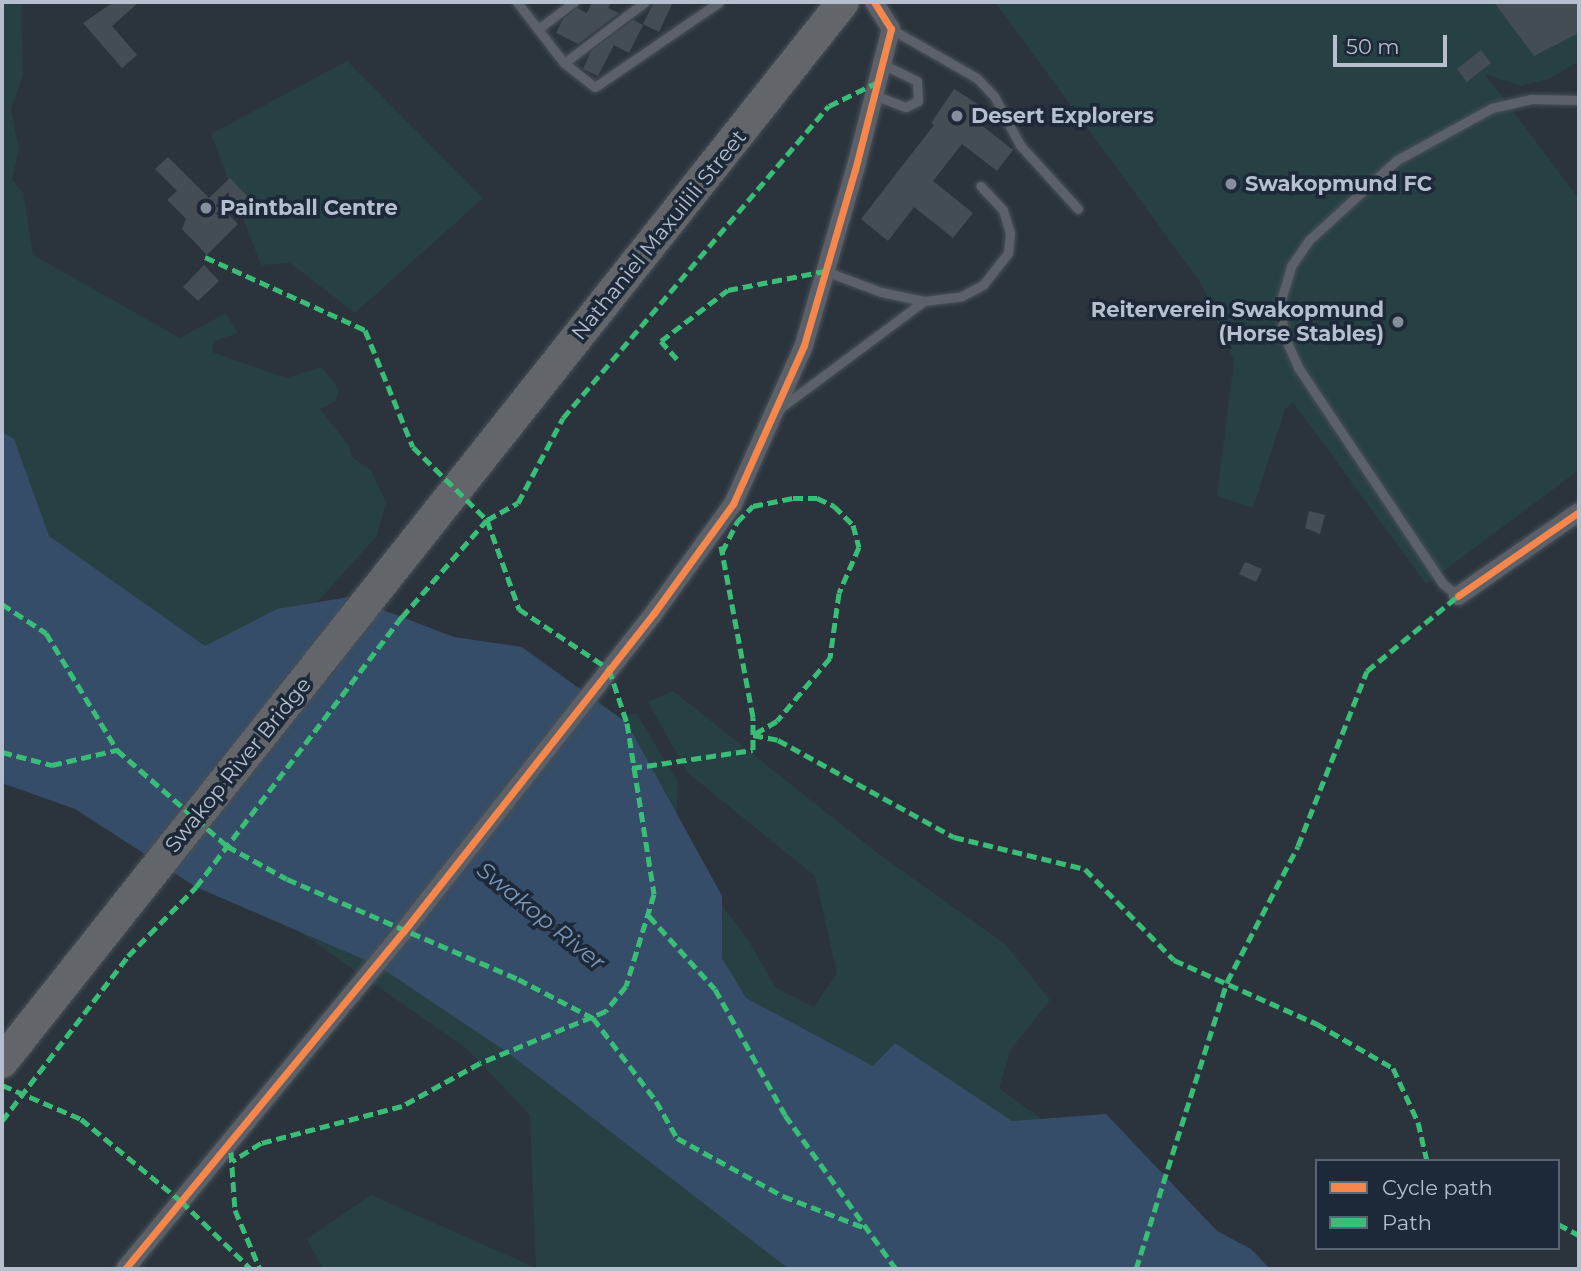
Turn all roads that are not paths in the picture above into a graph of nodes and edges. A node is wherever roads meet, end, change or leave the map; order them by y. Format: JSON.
{"nodes":[{"id":1,"x":517,"y":2,"type":"edge"},
{"id":2,"x":574,"y":2,"type":"edge"},
{"id":3,"x":645,"y":2,"type":"edge"},
{"id":4,"x":719,"y":2,"type":"edge"},
{"id":5,"x":844,"y":2,"type":"edge"},
{"id":6,"x":874,"y":2,"type":"edge"},
{"id":7,"x":538,"y":29,"type":"junction"},
{"id":8,"x":891,"y":29,"type":"junction"},
{"id":9,"x":564,"y":63,"type":"junction"},
{"id":10,"x":882,"y":64,"type":"junction"},
{"id":11,"x":874,"y":95,"type":"junction"},
{"id":12,"x":1579,"y":100,"type":"edge"},
{"id":13,"x":981,"y":186,"type":"dead end"},
{"id":14,"x":1078,"y":209,"type":"dead end"},
{"id":15,"x":825,"y":271,"type":"junction"},
{"id":16,"x":924,"y":301,"type":"junction"},
{"id":17,"x":778,"y":410,"type":"junction"},
{"id":18,"x":472,"y":466,"type":"joint"},
{"id":19,"x":1579,"y":512,"type":"edge"},
{"id":20,"x":1458,"y":596,"type":"joint"},
{"id":21,"x":2,"y":1062,"type":"edge"},
{"id":22,"x":125,"y":1269,"type":"edge"}],
"edges":[{"from":1,"to":7,"type":"lane"},
{"from":2,"to":7,"type":"lane"},
{"from":3,"to":9,"type":"lane"},
{"from":4,"to":9,"type":"lane"},
{"from":5,"to":18,"type":"highway","name":"Nathaniel Maxuilili Street"},
{"from":6,"to":8,"type":"street"},
{"from":7,"to":9,"type":"lane"},
{"from":8,"to":10,"type":"street"},
{"from":8,"to":14,"type":"lane"},
{"from":10,"to":11,"type":"street"},
{"from":10,"to":11,"type":"lane"},
{"from":11,"to":15,"type":"street"},
{"from":12,"to":20,"type":"lane"},
{"from":13,"to":16,"type":"lane"},
{"from":15,"to":16,"type":"lane"},
{"from":15,"to":17,"type":"street"},
{"from":16,"to":17,"type":"lane"},
{"from":17,"to":22,"type":"street"},
{"from":18,"to":21,"type":"highway","name":"Swakop River Bridge"},
{"from":19,"to":20,"type":"street"}]}
